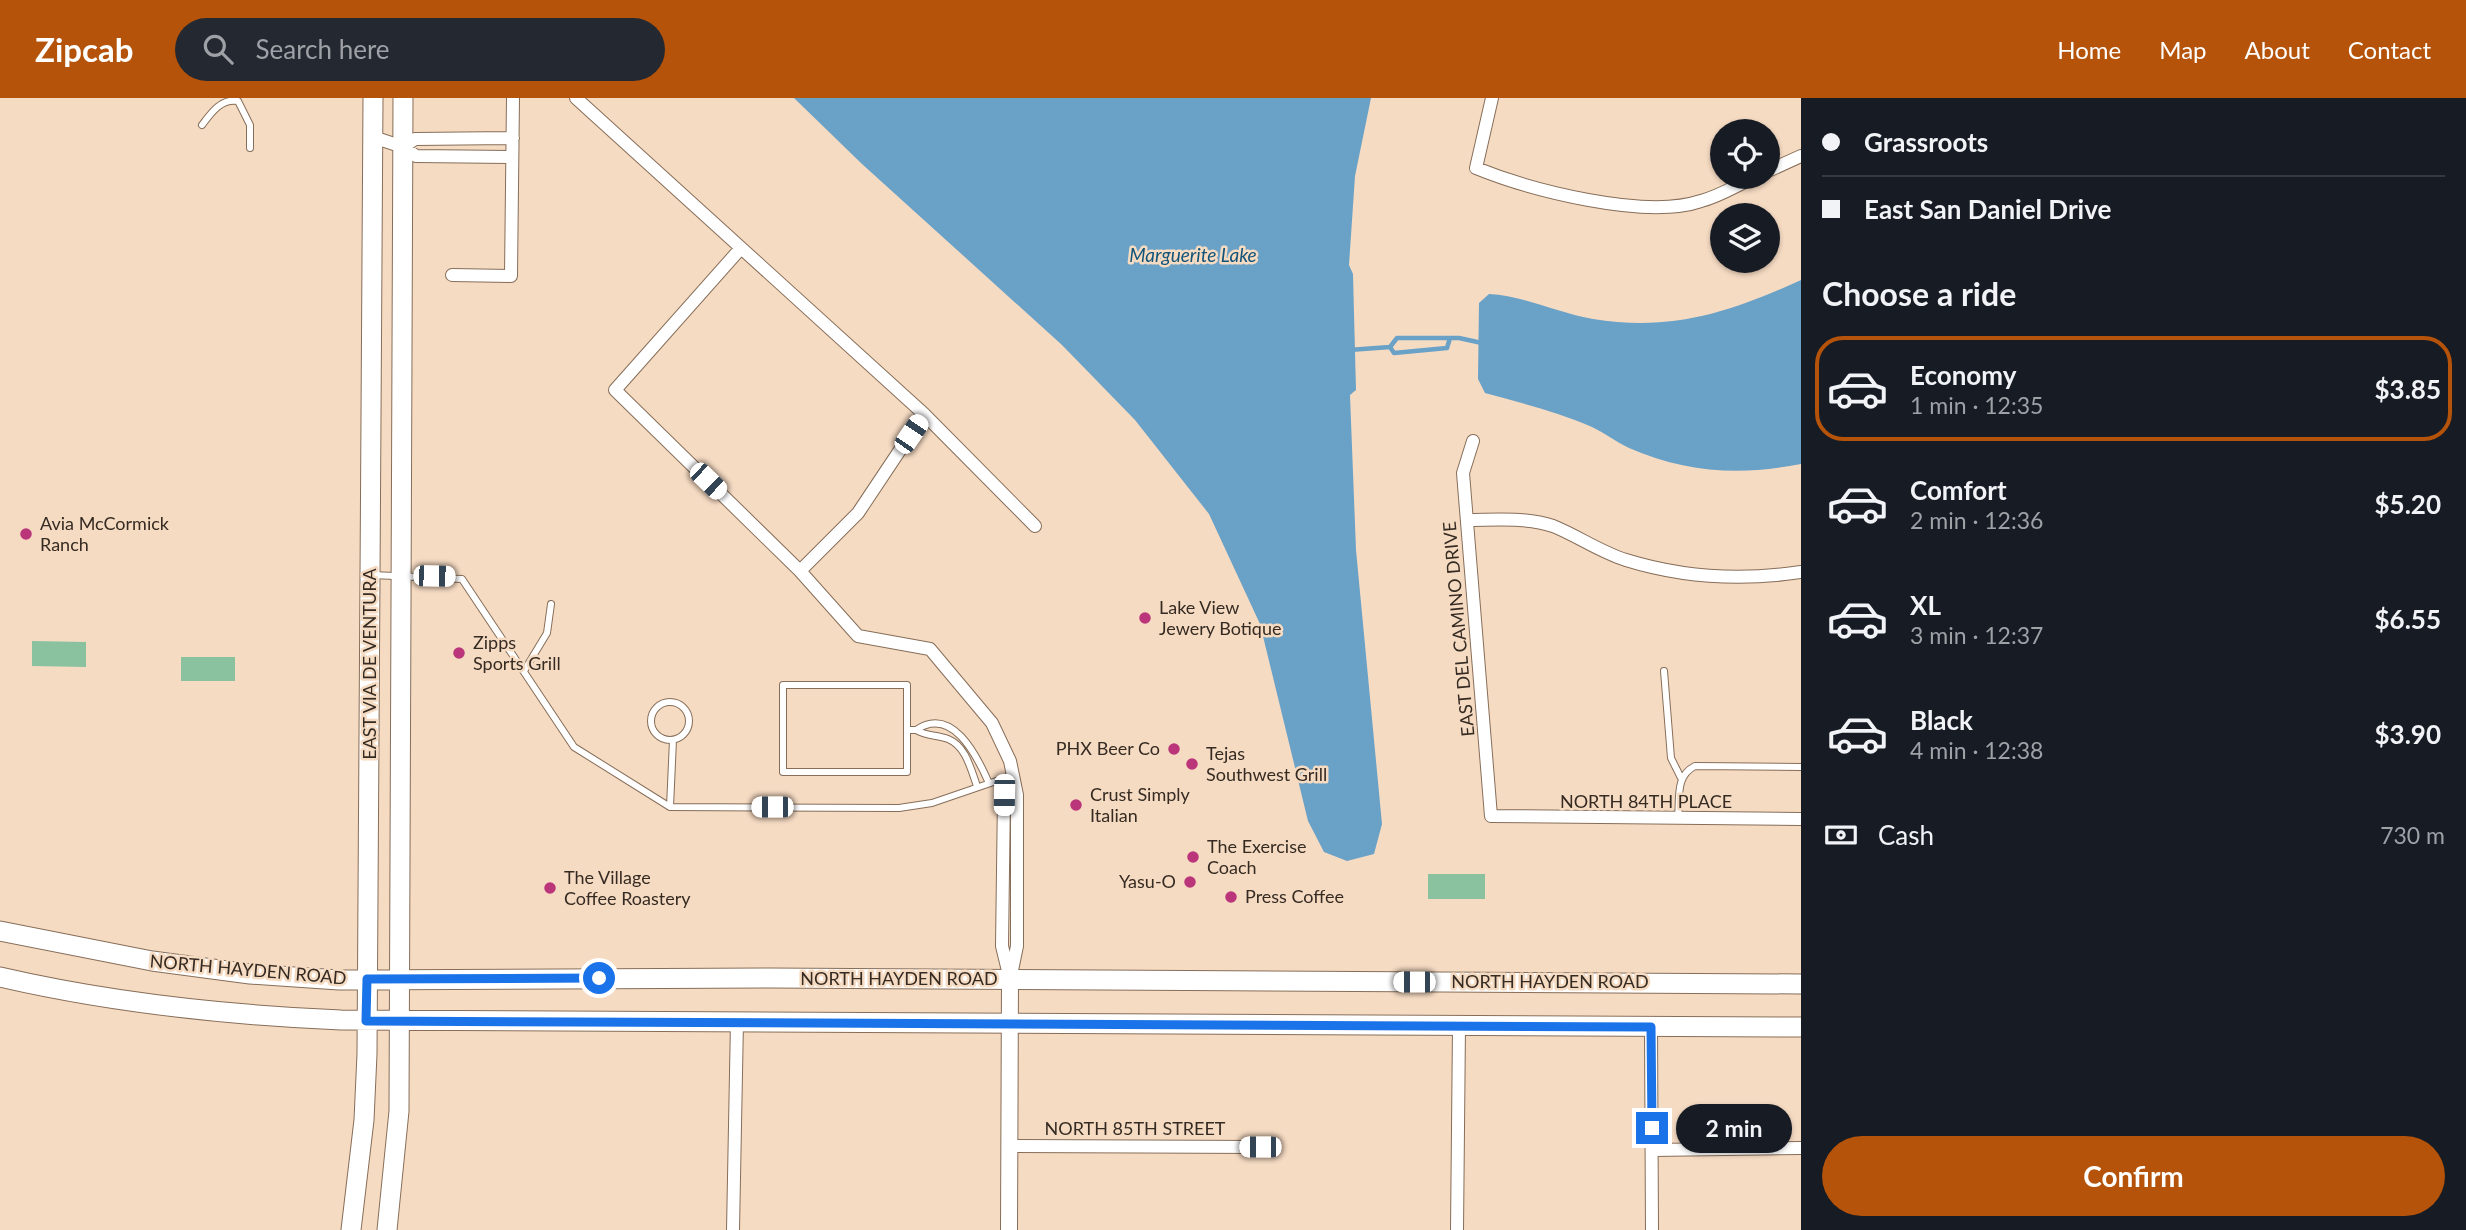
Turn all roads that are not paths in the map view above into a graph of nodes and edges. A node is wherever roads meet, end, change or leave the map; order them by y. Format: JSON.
{"nodes":[{"id":1,"x":373,"y":98,"type":"edge"},
{"id":2,"x":404,"y":98,"type":"edge"},
{"id":3,"x":513,"y":98,"type":"edge"},
{"id":4,"x":576,"y":98,"type":"edge"},
{"id":5,"x":1492,"y":98,"type":"edge"},
{"id":6,"x":202,"y":125,"type":"dead end"},
{"id":7,"x":373,"y":137,"type":"junction"},
{"id":8,"x":513,"y":138,"type":"junction"},
{"id":9,"x":403,"y":147,"type":"junction"},
{"id":10,"x":250,"y":148,"type":"dead end"},
{"id":11,"x":1801,"y":156,"type":"edge"},
{"id":12,"x":512,"y":157,"type":"junction"},
{"id":13,"x":1780,"y":166,"type":"edge"},
{"id":14,"x":1729,"y":189,"type":"edge"},
{"id":15,"x":741,"y":248,"type":"junction"},
{"id":16,"x":452,"y":275,"type":"dead end"},
{"id":17,"x":924,"y":414,"type":"junction"},
{"id":18,"x":1473,"y":441,"type":"dead end"},
{"id":19,"x":1467,"y":520,"type":"junction"},
{"id":20,"x":1035,"y":526,"type":"dead end"},
{"id":21,"x":800,"y":572,"type":"junction"},
{"id":22,"x":1801,"y":572,"type":"edge"},
{"id":23,"x":370,"y":575,"type":"junction"},
{"id":24,"x":401,"y":575,"type":"junction"},
{"id":25,"x":551,"y":604,"type":"dead end"},
{"id":26,"x":524,"y":670,"type":"junction"},
{"id":27,"x":1664,"y":671,"type":"dead end"},
{"id":28,"x":911,"y":730,"type":"junction"},
{"id":29,"x":673,"y":740,"type":"junction"},
{"id":30,"x":1801,"y":767,"type":"edge"},
{"id":31,"x":1013,"y":775,"type":"junction"},
{"id":32,"x":1681,"y":778,"type":"junction"},
{"id":33,"x":988,"y":781,"type":"junction"},
{"id":34,"x":977,"y":786,"type":"junction"},
{"id":35,"x":670,"y":807,"type":"junction"},
{"id":36,"x":1491,"y":816,"type":"joint"},
{"id":37,"x":1801,"y":819,"type":"edge"},
{"id":38,"x":1678,"y":820,"type":"junction"},
{"id":39,"x":0,"y":931,"type":"edge"},
{"id":40,"x":0,"y":977,"type":"edge"},
{"id":41,"x":367,"y":979,"type":"junction"},
{"id":42,"x":400,"y":979,"type":"junction"},
{"id":43,"x":1010,"y":980,"type":"junction"},
{"id":44,"x":1801,"y":984,"type":"edge"},
{"id":45,"x":366,"y":1021,"type":"junction"},
{"id":46,"x":399,"y":1021,"type":"junction"},
{"id":47,"x":737,"y":1021,"type":"junction"},
{"id":48,"x":1011,"y":1024,"type":"junction"},
{"id":49,"x":1460,"y":1026,"type":"junction"},
{"id":50,"x":1651,"y":1027,"type":"junction"},
{"id":51,"x":1801,"y":1027,"type":"edge"},
{"id":52,"x":1009,"y":1146,"type":"junction"},
{"id":53,"x":1260,"y":1147,"type":"dead end"},
{"id":54,"x":1801,"y":1148,"type":"edge"},
{"id":55,"x":1652,"y":1150,"type":"junction"},
{"id":56,"x":351,"y":1230,"type":"edge"},
{"id":57,"x":387,"y":1230,"type":"edge"},
{"id":58,"x":733,"y":1230,"type":"edge"},
{"id":59,"x":1009,"y":1230,"type":"edge"},
{"id":60,"x":1457,"y":1230,"type":"edge"},
{"id":61,"x":1652,"y":1230,"type":"edge"}],
"edges":[{"from":1,"to":7,"type":"main road","name":"EAST VIA DE VENTURA"},
{"from":2,"to":9,"type":"main road","name":"EAST VIA DE VENTURA"},
{"from":3,"to":8,"type":"street"},
{"from":4,"to":15,"type":"street"},
{"from":5,"to":14,"type":"street"},
{"from":6,"to":10,"type":"lane"},
{"from":7,"to":9,"type":"street"},
{"from":7,"to":23,"type":"main road","name":"EAST VIA DE VENTURA"},
{"from":8,"to":9,"type":"street"},
{"from":8,"to":12,"type":"street"},
{"from":9,"to":12,"type":"street"},
{"from":9,"to":24,"type":"main road","name":"EAST VIA DE VENTURA"},
{"from":11,"to":13,"type":"street"},
{"from":12,"to":16,"type":"street"},
{"from":15,"to":17,"type":"street"},
{"from":15,"to":21,"type":"street"},
{"from":17,"to":20,"type":"street"},
{"from":17,"to":21,"type":"street"},
{"from":18,"to":19,"type":"street","name":"EAST DEL CAMINO DRIVE"},
{"from":19,"to":22,"type":"street"},
{"from":19,"to":36,"type":"street","name":"EAST DEL CAMINO DRIVE"},
{"from":21,"to":31,"type":"street"},
{"from":23,"to":24,"type":"lane"},
{"from":23,"to":41,"type":"main road","name":"EAST VIA DE VENTURA"},
{"from":24,"to":26,"type":"lane"},
{"from":24,"to":42,"type":"main road","name":"EAST VIA DE VENTURA"},
{"from":25,"to":26,"type":"lane"},
{"from":26,"to":35,"type":"lane"},
{"from":27,"to":32,"type":"lane"},
{"from":28,"to":28,"type":"lane"},
{"from":28,"to":33,"type":"lane"},
{"from":28,"to":34,"type":"lane"},
{"from":29,"to":29,"type":"lane"},
{"from":29,"to":35,"type":"lane"},
{"from":30,"to":32,"type":"lane"},
{"from":31,"to":33,"type":"lane"},
{"from":31,"to":43,"type":"street"},
{"from":32,"to":38,"type":"lane"},
{"from":33,"to":34,"type":"lane"},
{"from":34,"to":35,"type":"lane"},
{"from":36,"to":38,"type":"street","name":"NORTH 84TH PLACE"},
{"from":37,"to":38,"type":"street","name":"NORTH 84TH PLACE"},
{"from":39,"to":41,"type":"main road","name":"NORTH HAYDEN ROAD"},
{"from":40,"to":45,"type":"main road"},
{"from":41,"to":42,"type":"main road","name":"NORTH HAYDEN ROAD"},
{"from":41,"to":45,"type":"main road","name":"EAST VIA DE VENTURA"},
{"from":42,"to":43,"type":"main road","name":"NORTH HAYDEN ROAD"},
{"from":42,"to":46,"type":"main road","name":"EAST VIA DE VENTURA"},
{"from":43,"to":44,"type":"main road","name":"NORTH HAYDEN ROAD"},
{"from":43,"to":48,"type":"street"},
{"from":45,"to":46,"type":"main road"},
{"from":45,"to":56,"type":"main road","name":"EAST VIA DE VENTURA"},
{"from":46,"to":47,"type":"main road"},
{"from":46,"to":57,"type":"main road","name":"EAST VIA DE VENTURA"},
{"from":47,"to":48,"type":"main road"},
{"from":47,"to":58,"type":"street"},
{"from":48,"to":49,"type":"main road"},
{"from":48,"to":52,"type":"street"},
{"from":49,"to":50,"type":"main road"},
{"from":49,"to":60,"type":"street"},
{"from":50,"to":51,"type":"main road"},
{"from":50,"to":55,"type":"street"},
{"from":52,"to":53,"type":"street","name":"NORTH 85TH STREET"},
{"from":52,"to":59,"type":"street"},
{"from":54,"to":55,"type":"street"},
{"from":55,"to":61,"type":"street"}]}
